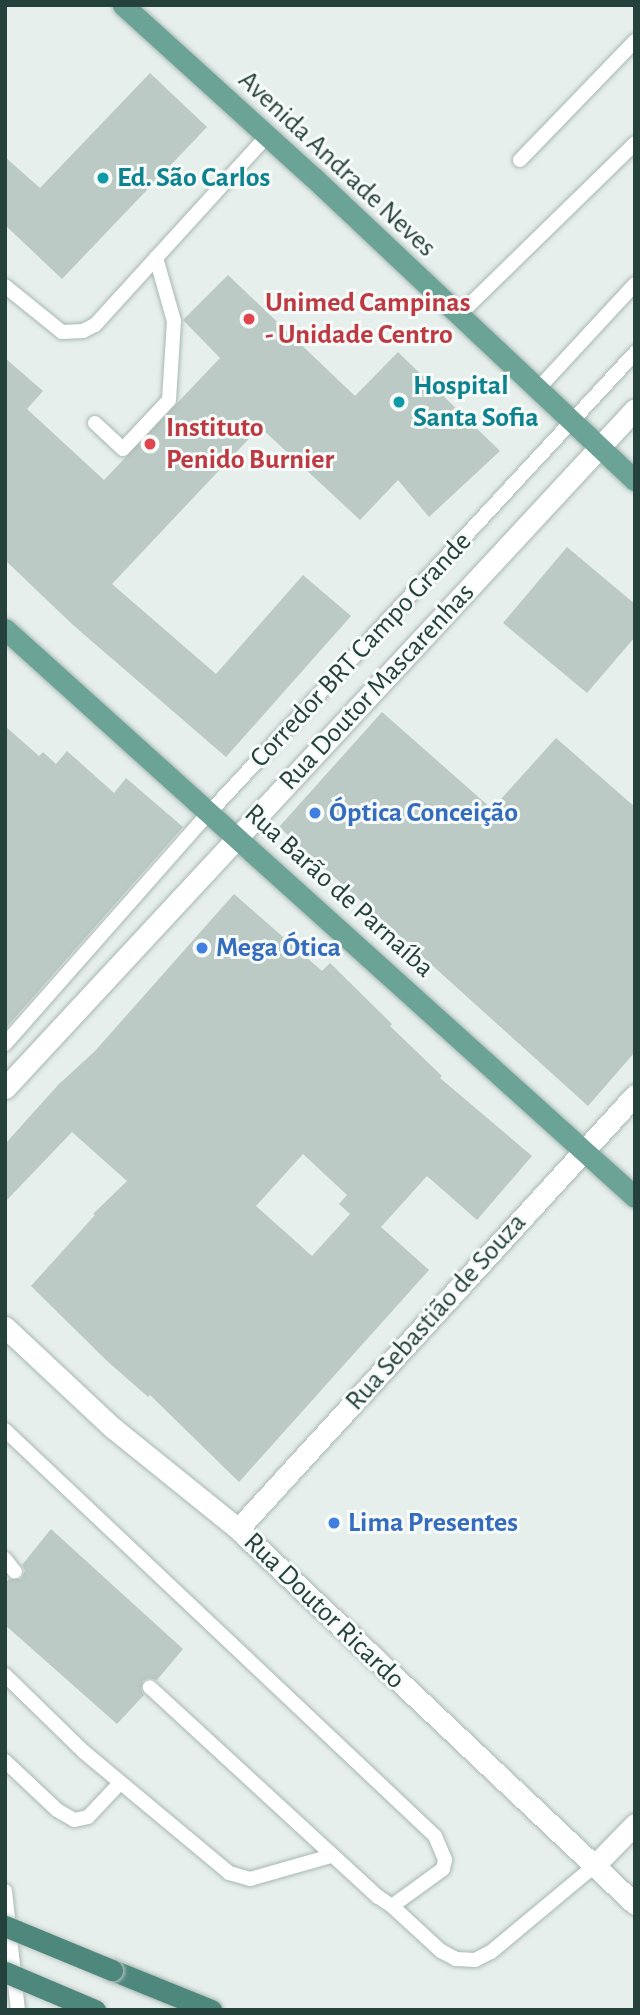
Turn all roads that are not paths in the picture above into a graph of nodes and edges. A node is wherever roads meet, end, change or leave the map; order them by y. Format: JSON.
{"nodes":[{"id":1,"x":123,"y":5,"type":"edge"},
{"id":2,"x":635,"y":41,"type":"edge"},
{"id":3,"x":266,"y":137,"type":"junction"},
{"id":4,"x":635,"y":144,"type":"edge"},
{"id":5,"x":520,"y":160,"type":"dead end"},
{"id":6,"x":156,"y":258,"type":"junction"},
{"id":7,"x":635,"y":284,"type":"edge"},
{"id":8,"x":5,"y":286,"type":"edge"},
{"id":9,"x":459,"y":315,"type":"junction"},
{"id":10,"x":635,"y":353,"type":"edge"},
{"id":11,"x":537,"y":390,"type":"junction"},
{"id":12,"x":635,"y":408,"type":"edge"},
{"id":13,"x":572,"y":422,"type":"junction"},
{"id":14,"x":95,"y":423,"type":"dead end"},
{"id":15,"x":600,"y":448,"type":"junction"},
{"id":16,"x":635,"y":480,"type":"edge"},
{"id":17,"x":5,"y":629,"type":"edge"},
{"id":18,"x":209,"y":813,"type":"junction"},
{"id":19,"x":237,"y":837,"type":"junction"},
{"id":20,"x":5,"y":1044,"type":"edge"},
{"id":21,"x":5,"y":1088,"type":"edge"},
{"id":22,"x":635,"y":1095,"type":"edge"},
{"id":23,"x":585,"y":1150,"type":"junction"},
{"id":24,"x":635,"y":1196,"type":"edge"},
{"id":25,"x":5,"y":1327,"type":"edge"},
{"id":26,"x":5,"y":1430,"type":"edge"},
{"id":27,"x":238,"y":1529,"type":"junction"},
{"id":28,"x":5,"y":1559,"type":"edge"},
{"id":29,"x":15,"y":1572,"type":"dead end"},
{"id":30,"x":5,"y":1675,"type":"edge"},
{"id":31,"x":150,"y":1688,"type":"dead end"},
{"id":32,"x":5,"y":1761,"type":"edge"},
{"id":33,"x":120,"y":1783,"type":"junction"},
{"id":34,"x":635,"y":1824,"type":"edge"},
{"id":35,"x":331,"y":1856,"type":"junction"},
{"id":36,"x":593,"y":1867,"type":"junction"},
{"id":37,"x":5,"y":1891,"type":"edge"},
{"id":38,"x":635,"y":1904,"type":"edge"},
{"id":39,"x":393,"y":1906,"type":"junction"},
{"id":40,"x":5,"y":1926,"type":"edge"},
{"id":41,"x":5,"y":1972,"type":"edge"},
{"id":42,"x":15,"y":2007,"type":"edge"},
{"id":43,"x":95,"y":2010,"type":"edge"},
{"id":44,"x":211,"y":2010,"type":"edge"}],
"edges":[{"from":1,"to":3,"type":"main road","name":"Avenida Andrade Neves"},
{"from":2,"to":5,"type":"lane"},
{"from":3,"to":6,"type":"lane"},
{"from":3,"to":9,"type":"main road","name":"Avenida Andrade Neves"},
{"from":4,"to":9,"type":"lane"},
{"from":6,"to":8,"type":"lane"},
{"from":6,"to":14,"type":"lane"},
{"from":7,"to":11,"type":"lane"},
{"from":9,"to":11,"type":"main road","name":"Avenida Andrade Neves"},
{"from":10,"to":13,"type":"lane","name":"Corredor BRT Campo Grande"},
{"from":11,"to":13,"type":"main road","name":"Avenida Andrade Neves"},
{"from":12,"to":15,"type":"street","name":"Rua Doutor Mascarenhas"},
{"from":13,"to":15,"type":"main road","name":"Avenida Andrade Neves"},
{"from":13,"to":18,"type":"lane","name":"Corredor BRT Campo Grande"},
{"from":15,"to":16,"type":"main road","name":"Avenida Andrade Neves"},
{"from":15,"to":19,"type":"street","name":"Rua Doutor Mascarenhas"},
{"from":17,"to":18,"type":"main road","name":"Rua Barão de Parnaíba"},
{"from":18,"to":19,"type":"main road","name":"Rua Barão de Parnaíba"},
{"from":18,"to":20,"type":"lane","name":"Corredor BRT Campo Grande"},
{"from":19,"to":21,"type":"street","name":"Rua Doutor Mascarenhas"},
{"from":19,"to":23,"type":"main road","name":"Rua Barão de Parnaíba"},
{"from":22,"to":23,"type":"street","name":"Rua Sebastião de Souza"},
{"from":23,"to":24,"type":"main road","name":"Rua Barão de Parnaíba"},
{"from":23,"to":27,"type":"street","name":"Rua Sebastião de Souza"},
{"from":25,"to":27,"type":"street","name":"Rua Doutor Ricardo"},
{"from":26,"to":39,"type":"lane"},
{"from":27,"to":36,"type":"street","name":"Rua Doutor Ricardo"},
{"from":28,"to":29,"type":"lane"},
{"from":30,"to":33,"type":"lane"},
{"from":31,"to":35,"type":"lane"},
{"from":32,"to":33,"type":"lane"},
{"from":33,"to":35,"type":"lane"},
{"from":34,"to":36,"type":"street"},
{"from":35,"to":39,"type":"lane"},
{"from":36,"to":38,"type":"street","name":"Rua Doutor Ricardo"},
{"from":36,"to":39,"type":"lane"},
{"from":37,"to":42,"type":"lane"},
{"from":40,"to":44,"type":"highway","bridge":true},
{"from":41,"to":43,"type":"highway","bridge":true}]}
